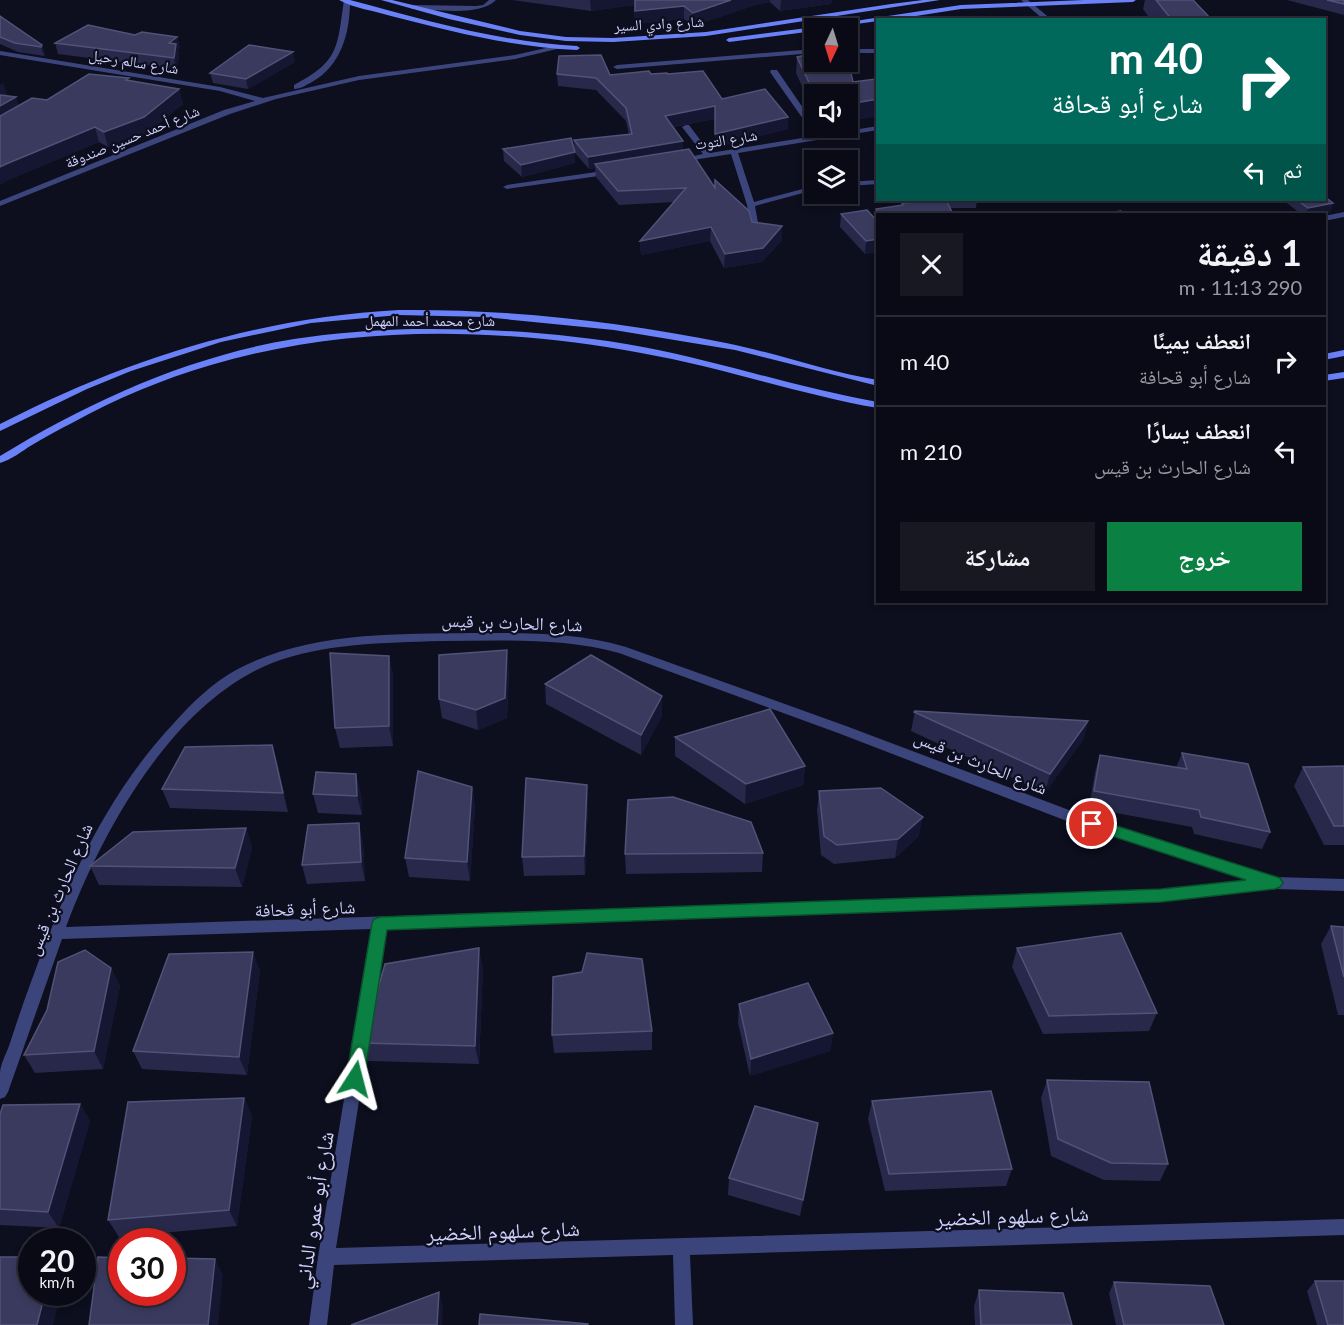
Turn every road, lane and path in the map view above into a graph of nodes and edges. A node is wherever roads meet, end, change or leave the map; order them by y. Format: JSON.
{"nodes":[{"id":1,"x":384,"y":0,"type":"edge"},
{"id":2,"x":493,"y":0,"type":"edge"},
{"id":3,"x":937,"y":0,"type":"edge"},
{"id":4,"x":1133,"y":0,"type":"edge"},
{"id":5,"x":345,"y":1,"type":"edge"},
{"id":6,"x":1025,"y":2,"type":"edge"},
{"id":7,"x":412,"y":7,"type":"junction"},
{"id":8,"x":882,"y":18,"type":"edge"},
{"id":9,"x":1046,"y":18,"type":"edge"},
{"id":10,"x":876,"y":19,"type":"edge"},
{"id":11,"x":858,"y":22,"type":"edge"},
{"id":12,"x":804,"y":30,"type":"edge"},
{"id":13,"x":565,"y":39,"type":"junction"},
{"id":14,"x":559,"y":47,"type":"junction"},
{"id":15,"x":858,"y":51,"type":"edge"},
{"id":16,"x":876,"y":51,"type":"edge"},
{"id":17,"x":804,"y":52,"type":"edge"},
{"id":18,"x":0,"y":53,"type":"edge"},
{"id":19,"x":10,"y":56,"type":"junction"},
{"id":20,"x":0,"y":62,"type":"edge"},
{"id":21,"x":617,"y":67,"type":"dead end"},
{"id":22,"x":99,"y":69,"type":"junction"},
{"id":23,"x":774,"y":72,"type":"dead end"},
{"id":24,"x":90,"y":75,"type":"edge"},
{"id":25,"x":274,"y":97,"type":"junction"},
{"id":26,"x":262,"y":100,"type":"junction"},
{"id":27,"x":804,"y":114,"type":"edge"},
{"id":28,"x":686,"y":127,"type":"edge"},
{"id":29,"x":876,"y":128,"type":"edge"},
{"id":30,"x":858,"y":131,"type":"edge"},
{"id":31,"x":814,"y":138,"type":"edge"},
{"id":32,"x":734,"y":152,"type":"junction"},
{"id":33,"x":709,"y":156,"type":"junction"},
{"id":34,"x":675,"y":161,"type":"edge"},
{"id":35,"x":619,"y":171,"type":"edge"},
{"id":36,"x":876,"y":182,"type":"edge"},
{"id":37,"x":858,"y":183,"type":"edge"},
{"id":38,"x":507,"y":187,"type":"dead end"},
{"id":39,"x":804,"y":191,"type":"edge"},
{"id":40,"x":0,"y":204,"type":"edge"},
{"id":41,"x":752,"y":205,"type":"junction"},
{"id":42,"x":1344,"y":214,"type":"edge"},
{"id":43,"x":1326,"y":218,"type":"edge"},
{"id":44,"x":756,"y":234,"type":"edge"},
{"id":45,"x":1344,"y":353,"type":"edge"},
{"id":46,"x":1326,"y":357,"type":"edge"},
{"id":47,"x":1344,"y":375,"type":"edge"},
{"id":48,"x":1326,"y":378,"type":"edge"},
{"id":49,"x":876,"y":382,"type":"edge"},
{"id":50,"x":876,"y":405,"type":"edge"},
{"id":51,"x":0,"y":428,"type":"edge"},
{"id":52,"x":0,"y":460,"type":"edge"},
{"id":53,"x":1275,"y":883,"type":"junction"},
{"id":54,"x":1344,"y":885,"type":"edge"},
{"id":55,"x":380,"y":923,"type":"junction"},
{"id":56,"x":58,"y":933,"type":"junction"},
{"id":57,"x":0,"y":1092,"type":"edge"},
{"id":58,"x":1344,"y":1227,"type":"edge"},
{"id":59,"x":681,"y":1247,"type":"junction"},
{"id":60,"x":326,"y":1257,"type":"junction"},
{"id":61,"x":318,"y":1325,"type":"edge"},
{"id":62,"x":684,"y":1325,"type":"edge"}],
"edges":[{"from":1,"to":7,"type":"main road","name":"شارع وادي السير"},
{"from":2,"to":7,"type":"street"},
{"from":3,"to":13,"type":"main road","name":"شارع وادي السير"},
{"from":4,"to":6,"type":"main road","name":"شارع وادي السير"},
{"from":5,"to":14,"type":"main road","name":"شارع وادي السير"},
{"from":5,"to":25,"type":"street","name":"شارع أحمد حسين صندوقة"},
{"from":6,"to":8,"type":"main road","name":"شارع وادي السير"},
{"from":6,"to":9,"type":"street"},
{"from":7,"to":13,"type":"main road","name":"شارع وادي السير"},
{"from":10,"to":11,"type":"main road","name":"شارع وادي السير"},
{"from":12,"to":14,"type":"main road","name":"شارع وادي السير"},
{"from":13,"to":14,"type":"main road"},
{"from":14,"to":25,"type":"street","name":"شارع أحمد حسين صندوقة"},
{"from":15,"to":16,"type":"street"},
{"from":17,"to":21,"type":"street"},
{"from":18,"to":19,"type":"street","name":"شارع سالم رحيل"},
{"from":19,"to":20,"type":"street"},
{"from":19,"to":22,"type":"street","name":"شارع سالم رحيل"},
{"from":22,"to":24,"type":"street"},
{"from":22,"to":26,"type":"street","name":"شارع سالم رحيل"},
{"from":23,"to":27,"type":"street"},
{"from":25,"to":26,"type":"street","name":"شارع أحمد حسين صندوقة"},
{"from":26,"to":40,"type":"street","name":"شارع أحمد حسين صندوقة"},
{"from":28,"to":33,"type":"street"},
{"from":29,"to":30,"type":"street","name":"شارع التوت"},
{"from":31,"to":32,"type":"street","name":"شارع التوت"},
{"from":32,"to":33,"type":"street","name":"شارع التوت"},
{"from":32,"to":41,"type":"street"},
{"from":33,"to":34,"type":"street","name":"شارع التوت"},
{"from":35,"to":38,"type":"street"},
{"from":36,"to":37,"type":"street"},
{"from":39,"to":41,"type":"street"},
{"from":41,"to":44,"type":"street"},
{"from":42,"to":43,"type":"street"},
{"from":45,"to":46,"type":"main road"},
{"from":47,"to":48,"type":"main road"},
{"from":49,"to":51,"type":"main road","name":"شارع محمد أحمد المهمل"},
{"from":50,"to":52,"type":"main road","name":"شارع محمد أحمد المهمل"},
{"from":53,"to":54,"type":"street","name":"شارع أبو قحافة"},
{"from":53,"to":55,"type":"street","name":"شارع أبو قحافة"},
{"from":53,"to":56,"type":"street","name":"شارع الحارث بن قيس"},
{"from":55,"to":56,"type":"street","name":"شارع أبو قحافة"},
{"from":55,"to":60,"type":"street","name":"شارع أبو عمرو الداني"},
{"from":56,"to":57,"type":"street","name":"شارع الحارث بن قيس"},
{"from":58,"to":59,"type":"street","name":"شارع سلهوم الخضير"},
{"from":59,"to":60,"type":"street","name":"شارع سلهوم الخضير"},
{"from":59,"to":62,"type":"street"},
{"from":60,"to":61,"type":"street","name":"شارع أبو عمرو الداني"}]}
